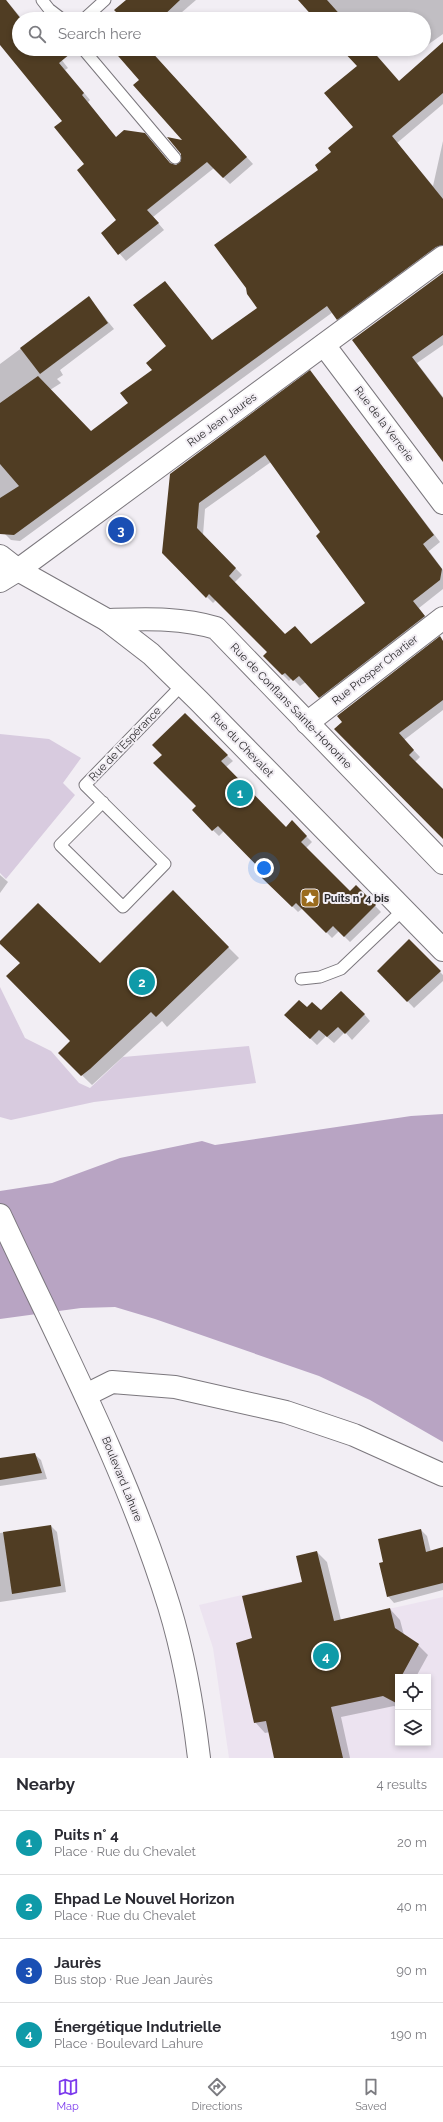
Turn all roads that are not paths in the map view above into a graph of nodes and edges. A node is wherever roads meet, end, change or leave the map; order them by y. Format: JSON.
{"nodes":[{"id":1,"x":42,"y":0,"type":"edge"},
{"id":2,"x":105,"y":0,"type":"edge"},
{"id":3,"x":52,"y":12,"type":"edge"},
{"id":4,"x":92,"y":12,"type":"edge"},
{"id":5,"x":89,"y":56,"type":"edge"},
{"id":6,"x":175,"y":158,"type":"dead end"},
{"id":7,"x":443,"y":257,"type":"edge"},
{"id":8,"x":324,"y":345,"type":"junction"},
{"id":9,"x":443,"y":503,"type":"edge"},
{"id":10,"x":0,"y":556,"type":"edge"},
{"id":11,"x":9,"y":575,"type":"edge"},
{"id":12,"x":443,"y":618,"type":"edge"},
{"id":13,"x":107,"y":620,"type":"junction"},
{"id":14,"x":182,"y":684,"type":"junction"},
{"id":15,"x":307,"y":723,"type":"junction"},
{"id":16,"x":102,"y":802,"type":"junction"},
{"id":17,"x":443,"y":863,"type":"edge"},
{"id":18,"x":403,"y":910,"type":"junction"},
{"id":19,"x":443,"y":950,"type":"edge"},
{"id":20,"x":301,"y":979,"type":"dead end"},
{"id":21,"x":0,"y":1215,"type":"edge"},
{"id":22,"x":86,"y":1395,"type":"junction"},
{"id":23,"x":443,"y":1475,"type":"edge"},
{"id":24,"x":198,"y":1758,"type":"edge"}],
"edges":[{"from":1,"to":3,"type":"lane"},
{"from":2,"to":4,"type":"lane"},
{"from":5,"to":6,"type":"lane"},
{"from":7,"to":8,"type":"street","name":"Rue Jean Jaurès"},
{"from":8,"to":9,"type":"street","name":"Rue de la Verrerie"},
{"from":8,"to":11,"type":"street","name":"Rue Jean Jaurès"},
{"from":10,"to":11,"type":"street","name":"Rue du Chevalet"},
{"from":11,"to":13,"type":"street","name":"Rue du Chevalet"},
{"from":12,"to":15,"type":"street","name":"Rue Prosper Chartier"},
{"from":13,"to":14,"type":"street","name":"Rue du Chevalet"},
{"from":13,"to":15,"type":"street","name":"Rue de Conflans Sainte-Honorine"},
{"from":14,"to":16,"type":"lane","name":"Rue de l'Espérance"},
{"from":14,"to":18,"type":"street","name":"Rue du Chevalet"},
{"from":15,"to":17,"type":"street","name":"Rue de Conflans Sainte-Honorine"},
{"from":16,"to":16,"type":"lane","name":"Rue de l'Espérance"},
{"from":18,"to":19,"type":"street","name":"Rue du Chevalet"},
{"from":18,"to":20,"type":"lane"},
{"from":21,"to":22,"type":"street","name":"Boulevard Lahure"},
{"from":22,"to":23,"type":"street"},
{"from":22,"to":24,"type":"street","name":"Boulevard Lahure"}]}
